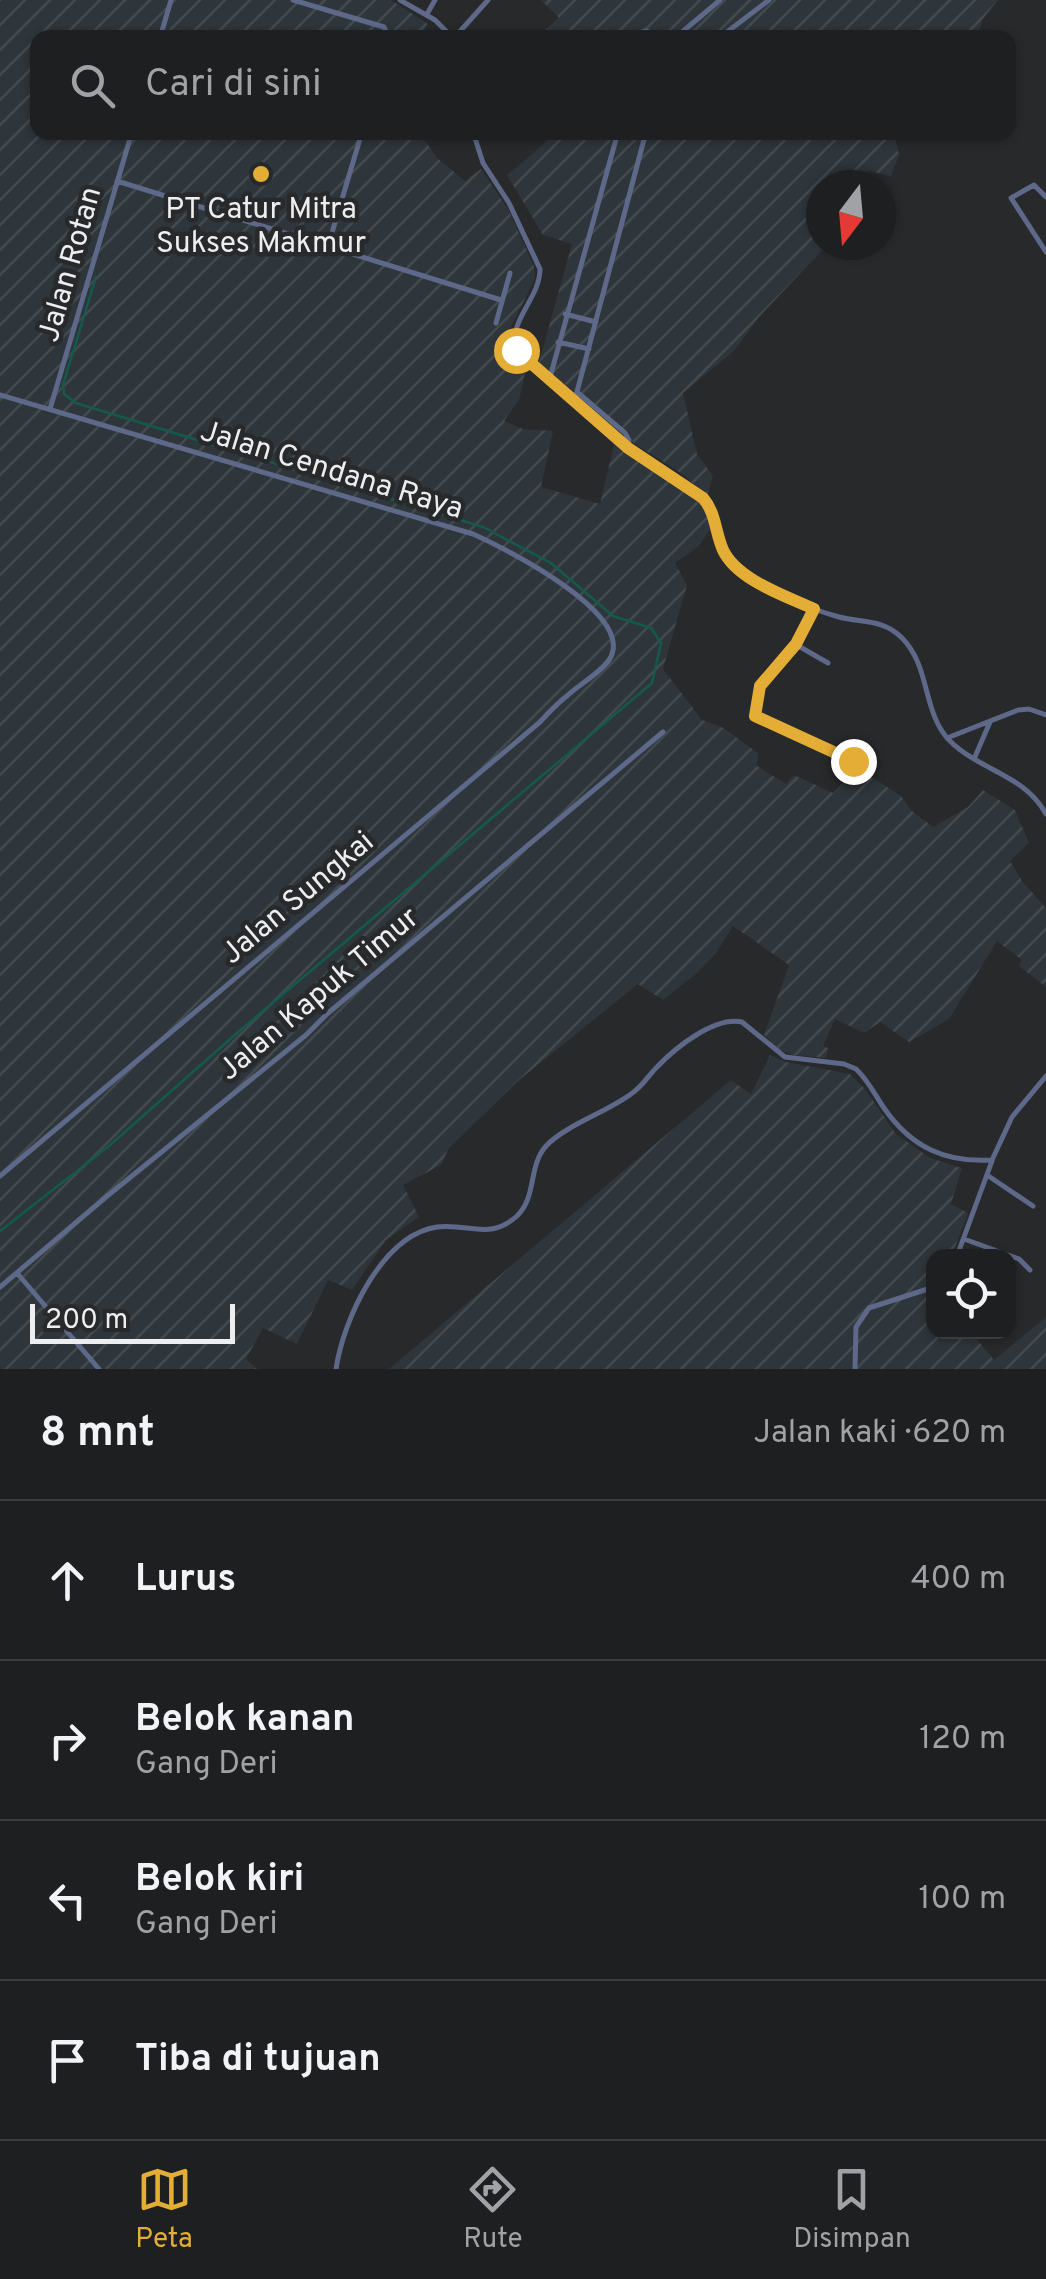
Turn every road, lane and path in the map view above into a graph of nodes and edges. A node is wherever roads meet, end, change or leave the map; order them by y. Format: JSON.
{"nodes":[{"id":1,"x":171,"y":0,"type":"edge"},
{"id":2,"x":293,"y":0,"type":"edge"},
{"id":3,"x":400,"y":0,"type":"edge"},
{"id":4,"x":435,"y":0,"type":"edge"},
{"id":5,"x":488,"y":0,"type":"edge"},
{"id":6,"x":720,"y":0,"type":"edge"},
{"id":7,"x":769,"y":0,"type":"edge"},
{"id":8,"x":427,"y":14,"type":"junction"},
{"id":9,"x":162,"y":30,"type":"edge"},
{"id":10,"x":386,"y":30,"type":"edge"},
{"id":11,"x":445,"y":30,"type":"edge"},
{"id":12,"x":461,"y":30,"type":"edge"},
{"id":13,"x":684,"y":30,"type":"edge"},
{"id":14,"x":730,"y":30,"type":"edge"},
{"id":15,"x":130,"y":140,"type":"edge"},
{"id":16,"x":360,"y":140,"type":"edge"},
{"id":17,"x":476,"y":140,"type":"edge"},
{"id":18,"x":616,"y":140,"type":"edge"},
{"id":19,"x":644,"y":140,"type":"edge"},
{"id":20,"x":118,"y":181,"type":"junction"},
{"id":21,"x":1046,"y":197,"type":"edge"},
{"id":22,"x":328,"y":246,"type":"junction"},
{"id":23,"x":1046,"y":252,"type":"edge"},
{"id":24,"x":510,"y":273,"type":"dead end"},
{"id":25,"x":501,"y":300,"type":"junction"},
{"id":26,"x":565,"y":314,"type":"junction"},
{"id":27,"x":596,"y":322,"type":"junction"},
{"id":28,"x":496,"y":323,"type":"dead end"},
{"id":29,"x":558,"y":342,"type":"junction"},
{"id":30,"x":590,"y":349,"type":"junction"},
{"id":31,"x":549,"y":381,"type":"junction"},
{"id":32,"x":578,"y":392,"type":"junction"},
{"id":33,"x":0,"y":395,"type":"edge"},
{"id":34,"x":574,"y":403,"type":"junction"},
{"id":35,"x":50,"y":409,"type":"junction"},
{"id":36,"x":628,"y":448,"type":"junction"},
{"id":37,"x":814,"y":609,"type":"junction"},
{"id":38,"x":796,"y":644,"type":"junction"},
{"id":39,"x":615,"y":646,"type":"joint"},
{"id":40,"x":828,"y":663,"type":"dead end"},
{"id":41,"x":1046,"y":715,"type":"edge"},
{"id":42,"x":990,"y":722,"type":"junction"},
{"id":43,"x":664,"y":732,"type":"dead end"},
{"id":44,"x":947,"y":738,"type":"junction"},
{"id":45,"x":974,"y":759,"type":"junction"},
{"id":46,"x":853,"y":761,"type":"dead end"},
{"id":47,"x":1046,"y":814,"type":"edge"},
{"id":48,"x":1046,"y":1076,"type":"edge"},
{"id":49,"x":992,"y":1160,"type":"junction"},
{"id":50,"x":987,"y":1174,"type":"junction"},
{"id":51,"x":0,"y":1176,"type":"edge"},
{"id":52,"x":1033,"y":1206,"type":"dead end"},
{"id":53,"x":964,"y":1239,"type":"junction"},
{"id":54,"x":959,"y":1249,"type":"edge"},
{"id":55,"x":1030,"y":1270,"type":"dead end"},
{"id":56,"x":17,"y":1273,"type":"junction"},
{"id":57,"x":0,"y":1287,"type":"edge"},
{"id":58,"x":926,"y":1289,"type":"edge"},
{"id":59,"x":99,"y":1369,"type":"edge"},
{"id":60,"x":336,"y":1369,"type":"edge"},
{"id":61,"x":856,"y":1369,"type":"edge"}],
"edges":[{"from":1,"to":9,"type":"street"},
{"from":2,"to":10,"type":"street"},
{"from":3,"to":8,"type":"street"},
{"from":4,"to":8,"type":"street"},
{"from":5,"to":12,"type":"street"},
{"from":6,"to":13,"type":"street"},
{"from":7,"to":14,"type":"street"},
{"from":8,"to":11,"type":"street"},
{"from":15,"to":20,"type":"street","name":"Jalan Rotan"},
{"from":16,"to":22,"type":"street"},
{"from":17,"to":31,"type":"street"},
{"from":18,"to":26,"type":"street"},
{"from":19,"to":27,"type":"street"},
{"from":20,"to":22,"type":"street"},
{"from":20,"to":35,"type":"street","name":"Jalan Rotan"},
{"from":21,"to":23,"type":"street"},
{"from":22,"to":25,"type":"street"},
{"from":24,"to":25,"type":"street"},
{"from":25,"to":28,"type":"street"},
{"from":26,"to":27,"type":"street"},
{"from":26,"to":29,"type":"street"},
{"from":27,"to":30,"type":"street"},
{"from":29,"to":30,"type":"street"},
{"from":29,"to":31,"type":"street"},
{"from":30,"to":32,"type":"street"},
{"from":31,"to":34,"type":"street"},
{"from":32,"to":34,"type":"street"},
{"from":32,"to":36,"type":"street"},
{"from":33,"to":35,"type":"street","name":"Jalan Cendana Raya"},
{"from":34,"to":36,"type":"street"},
{"from":35,"to":39,"type":"street","name":"Jalan Cendana Raya"},
{"from":36,"to":37,"type":"street"},
{"from":37,"to":38,"type":"street"},
{"from":37,"to":44,"type":"street"},
{"from":38,"to":40,"type":"street"},
{"from":38,"to":46,"type":"street"},
{"from":39,"to":51,"type":"street","name":"Jalan Sungkai"},
{"from":41,"to":42,"type":"street"},
{"from":42,"to":44,"type":"street"},
{"from":42,"to":45,"type":"street"},
{"from":43,"to":56,"type":"street","name":"Jalan Kapuk Timur"},
{"from":44,"to":45,"type":"street"},
{"from":45,"to":47,"type":"street"},
{"from":48,"to":49,"type":"street"},
{"from":49,"to":50,"type":"street"},
{"from":49,"to":60,"type":"street"},
{"from":50,"to":52,"type":"street"},
{"from":50,"to":53,"type":"street"},
{"from":53,"to":54,"type":"street"},
{"from":53,"to":55,"type":"street"},
{"from":56,"to":57,"type":"street","name":"Jalan Kapuk Timur"},
{"from":56,"to":59,"type":"street"},
{"from":58,"to":61,"type":"street"}]}
